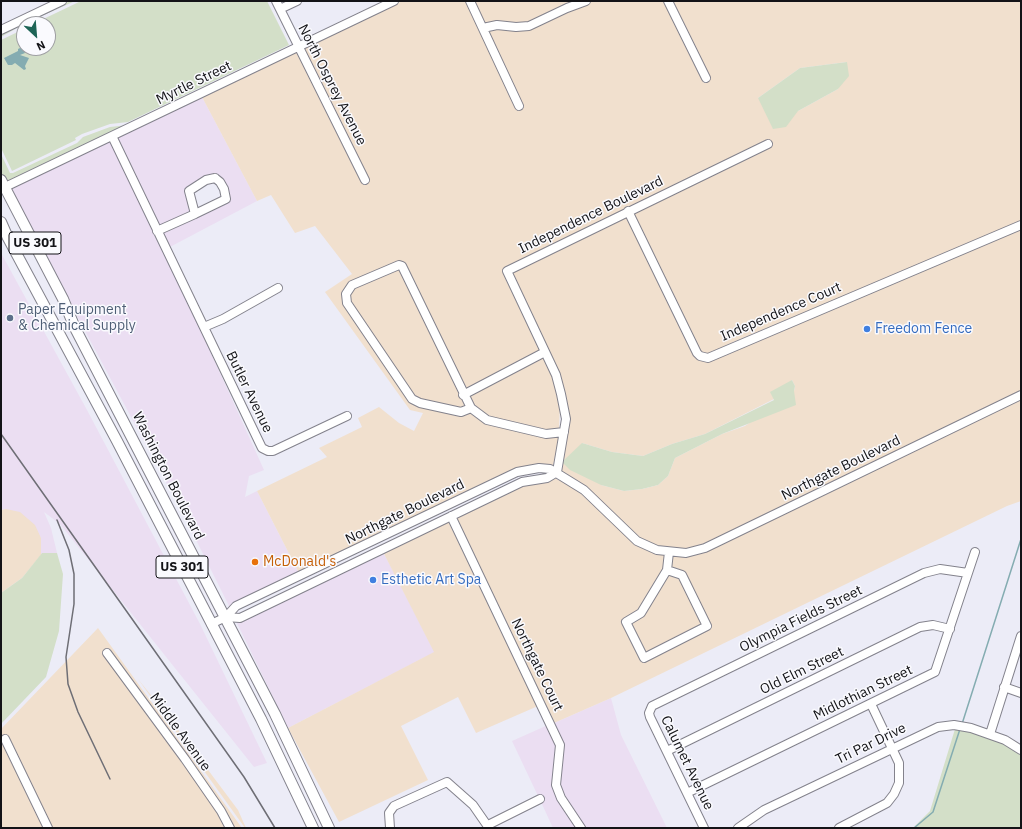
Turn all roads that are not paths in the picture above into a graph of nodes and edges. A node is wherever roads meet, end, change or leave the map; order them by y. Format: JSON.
{"nodes":[{"id":1,"x":62,"y":1,"type":"edge"},
{"id":2,"x":276,"y":1,"type":"edge"},
{"id":3,"x":297,"y":1,"type":"edge"},
{"id":4,"x":394,"y":1,"type":"edge"},
{"id":5,"x":470,"y":1,"type":"edge"},
{"id":6,"x":586,"y":1,"type":"edge"},
{"id":7,"x":668,"y":1,"type":"edge"},
{"id":8,"x":280,"y":9,"type":"junction"},
{"id":9,"x":483,"y":28,"type":"junction"},
{"id":10,"x":1,"y":30,"type":"edge"},
{"id":11,"x":298,"y":47,"type":"junction"},
{"id":12,"x":706,"y":78,"type":"dead end"},
{"id":13,"x":519,"y":106,"type":"dead end"},
{"id":14,"x":112,"y":136,"type":"junction"},
{"id":15,"x":768,"y":144,"type":"dead end"},
{"id":16,"x":365,"y":180,"type":"dead end"},
{"id":17,"x":2,"y":187,"type":"edge"},
{"id":18,"x":628,"y":211,"type":"junction"},
{"id":19,"x":195,"y":214,"type":"junction"},
{"id":20,"x":1,"y":222,"type":"edge"},
{"id":21,"x":1021,"y":225,"type":"edge"},
{"id":22,"x":157,"y":231,"type":"junction"},
{"id":23,"x":278,"y":288,"type":"dead end"},
{"id":24,"x":204,"y":327,"type":"junction"},
{"id":25,"x":545,"y":352,"type":"junction"},
{"id":26,"x":463,"y":395,"type":"junction"},
{"id":27,"x":1021,"y":395,"type":"edge"},
{"id":28,"x":471,"y":408,"type":"junction"},
{"id":29,"x":347,"y":416,"type":"dead end"},
{"id":30,"x":564,"y":432,"type":"junction"},
{"id":31,"x":557,"y":472,"type":"junction"},
{"id":32,"x":451,"y":516,"type":"junction"},
{"id":33,"x":669,"y":552,"type":"junction"},
{"id":34,"x":975,"y":552,"type":"dead end"},
{"id":35,"x":667,"y":570,"type":"junction"},
{"id":36,"x":968,"y":573,"type":"junction"},
{"id":37,"x":226,"y":617,"type":"junction"},
{"id":38,"x":211,"y":624,"type":"junction"},
{"id":39,"x":950,"y":629,"type":"junction"},
{"id":40,"x":1020,"y":640,"type":"edge"},
{"id":41,"x":107,"y":654,"type":"dead end"},
{"id":42,"x":1004,"y":687,"type":"junction"},
{"id":43,"x":1021,"y":693,"type":"edge"},
{"id":44,"x":871,"y":704,"type":"junction"},
{"id":45,"x":650,"y":709,"type":"joint"},
{"id":46,"x":990,"y":734,"type":"junction"},
{"id":47,"x":5,"y":739,"type":"dead end"},
{"id":48,"x":893,"y":748,"type":"junction"},
{"id":49,"x":1021,"y":750,"type":"edge"},
{"id":50,"x":667,"y":751,"type":"junction"},
{"id":51,"x":687,"y":793,"type":"junction"},
{"id":52,"x":540,"y":799,"type":"dead end"},
{"id":53,"x":488,"y":827,"type":"edge"},
{"id":54,"x":48,"y":828,"type":"edge"},
{"id":55,"x":230,"y":828,"type":"edge"},
{"id":56,"x":312,"y":828,"type":"edge"},
{"id":57,"x":330,"y":828,"type":"edge"},
{"id":58,"x":390,"y":828,"type":"edge"},
{"id":59,"x":581,"y":828,"type":"edge"},
{"id":60,"x":704,"y":828,"type":"edge"},
{"id":61,"x":738,"y":828,"type":"edge"},
{"id":62,"x":839,"y":828,"type":"edge"}],
"edges":[{"from":1,"to":10,"type":"street"},
{"from":2,"to":8,"type":"street","name":"North Osprey Avenue"},
{"from":3,"to":8,"type":"street"},
{"from":4,"to":11,"type":"street","name":"Myrtle Street"},
{"from":5,"to":9,"type":"street"},
{"from":6,"to":9,"type":"street"},
{"from":7,"to":12,"type":"street"},
{"from":8,"to":11,"type":"street","name":"North Osprey Avenue"},
{"from":9,"to":13,"type":"street"},
{"from":11,"to":14,"type":"street","name":"Myrtle Street"},
{"from":11,"to":16,"type":"street","name":"North Osprey Avenue"},
{"from":14,"to":17,"type":"street","name":"Myrtle Street"},
{"from":14,"to":22,"type":"street","name":"Butler Avenue"},
{"from":15,"to":18,"type":"street","name":"Independence Boulevard"},
{"from":17,"to":37,"type":"main road","name":"Washington Boulevard","number":"US 301"},
{"from":18,"to":21,"type":"street","name":"Independence Court"},
{"from":18,"to":25,"type":"street","name":"Independence Boulevard"},
{"from":19,"to":19,"type":"street"},
{"from":19,"to":22,"type":"street"},
{"from":20,"to":38,"type":"main road","name":"Washington Boulevard","number":"US 301"},
{"from":22,"to":24,"type":"street","name":"Butler Avenue"},
{"from":23,"to":24,"type":"street"},
{"from":24,"to":29,"type":"street","name":"Butler Avenue"},
{"from":25,"to":26,"type":"street"},
{"from":25,"to":30,"type":"street","name":"Independence Boulevard"},
{"from":26,"to":28,"type":"street"},
{"from":26,"to":28,"type":"street"},
{"from":27,"to":33,"type":"street","name":"Northgate Boulevard"},
{"from":28,"to":30,"type":"street"},
{"from":30,"to":31,"type":"street","name":"Independence Boulevard"},
{"from":31,"to":32,"type":"street","name":"Northgate Boulevard"},
{"from":31,"to":33,"type":"street","name":"Northgate Boulevard"},
{"from":31,"to":37,"type":"street","name":"Northgate Boulevard"},
{"from":32,"to":37,"type":"street","name":"Northgate Boulevard"},
{"from":32,"to":59,"type":"street","name":"Northgate Court"},
{"from":33,"to":35,"type":"street"},
{"from":34,"to":36,"type":"street","name":"Midlothian Street"},
{"from":35,"to":35,"type":"street"},
{"from":36,"to":39,"type":"street","name":"Midlothian Street"},
{"from":36,"to":45,"type":"street","name":"Olympia Fields Street"},
{"from":37,"to":38,"type":"street","name":"Northgate Boulevard"},
{"from":37,"to":57,"type":"main road","name":"Washington Boulevard","number":"US 301"},
{"from":38,"to":56,"type":"main road","name":"Washington Boulevard","number":"US 301"},
{"from":39,"to":44,"type":"street","name":"Midlothian Street"},
{"from":39,"to":50,"type":"street","name":"Old Elm Street"},
{"from":40,"to":42,"type":"street"},
{"from":41,"to":55,"type":"street","name":"Middle Avenue"},
{"from":42,"to":43,"type":"street"},
{"from":42,"to":46,"type":"street"},
{"from":44,"to":48,"type":"street"},
{"from":44,"to":51,"type":"street","name":"Midlothian Street"},
{"from":45,"to":50,"type":"street","name":"Calumet Avenue"},
{"from":46,"to":48,"type":"street","name":"Tri Par Drive"},
{"from":46,"to":49,"type":"street","name":"Tri Par Drive"},
{"from":47,"to":54,"type":"street"},
{"from":48,"to":61,"type":"street","name":"Tri Par Drive"},
{"from":48,"to":62,"type":"street"},
{"from":50,"to":51,"type":"street","name":"Calumet Avenue"},
{"from":51,"to":60,"type":"street","name":"Calumet Avenue"},
{"from":52,"to":53,"type":"street"},
{"from":53,"to":58,"type":"street"}]}
